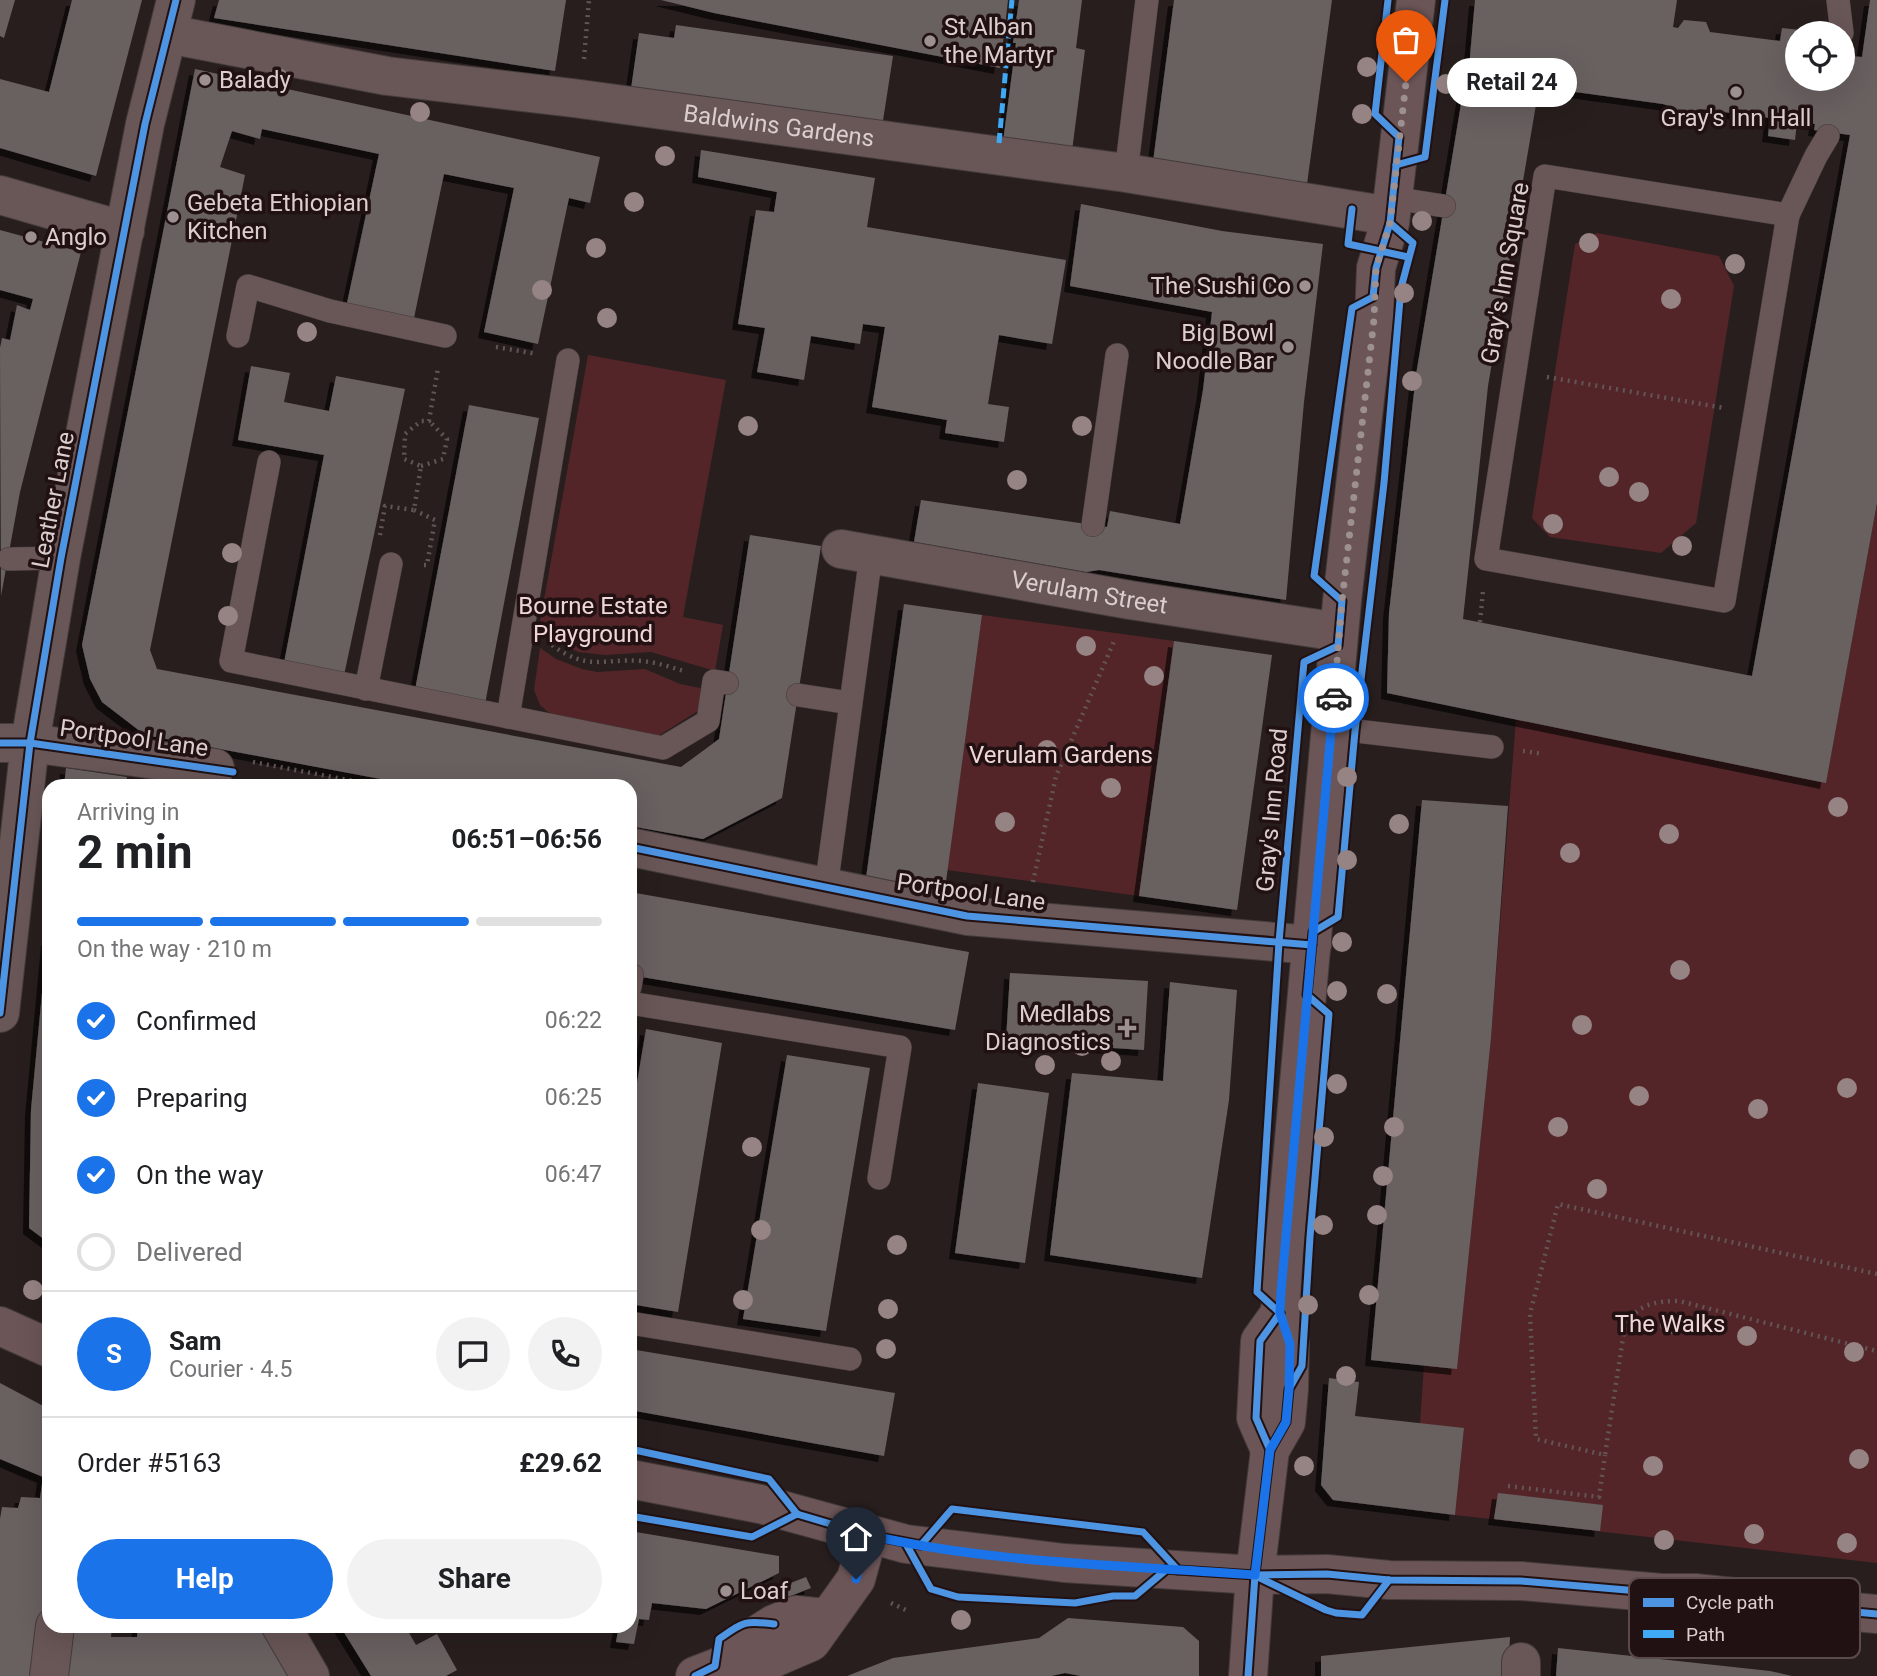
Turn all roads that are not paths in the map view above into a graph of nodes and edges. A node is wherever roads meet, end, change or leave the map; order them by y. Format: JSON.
{"nodes":[{"id":1,"x":1147,"y":0,"type":"edge"},
{"id":2,"x":1416,"y":0,"type":"edge"},
{"id":3,"x":1838,"y":0,"type":"edge"},
{"id":4,"x":172,"y":17,"type":"edge"},
{"id":5,"x":1841,"y":21,"type":"edge"},
{"id":6,"x":1828,"y":136,"type":"dead end"},
{"id":7,"x":1126,"y":173,"type":"junction"},
{"id":8,"x":0,"y":195,"type":"edge"},
{"id":9,"x":1444,"y":206,"type":"dead end"},
{"id":10,"x":1392,"y":207,"type":"junction"},
{"id":11,"x":1788,"y":215,"type":"junction"},
{"id":12,"x":125,"y":231,"type":"junction"},
{"id":13,"x":238,"y":336,"type":"dead end"},
{"id":14,"x":445,"y":336,"type":"road end"},
{"id":15,"x":1117,"y":355,"type":"dead end"},
{"id":16,"x":568,"y":360,"type":"road end"},
{"id":17,"x":268,"y":462,"type":"dead end"},
{"id":18,"x":1093,"y":525,"type":"dead end"},
{"id":19,"x":856,"y":552,"type":"joint"},
{"id":20,"x":61,"y":558,"type":"junction"},
{"id":21,"x":9,"y":559,"type":"dead end"},
{"id":22,"x":391,"y":564,"type":"road end"},
{"id":23,"x":1339,"y":632,"type":"junction"},
{"id":24,"x":727,"y":683,"type":"dead end"},
{"id":25,"x":366,"y":689,"type":"junction"},
{"id":26,"x":798,"y":695,"type":"dead end"},
{"id":27,"x":850,"y":703,"type":"junction"},
{"id":28,"x":516,"y":724,"type":"junction"},
{"id":29,"x":1331,"y":728,"type":"junction"},
{"id":30,"x":15,"y":743,"type":"edge"},
{"id":31,"x":1502,"y":749,"type":"road end"},
{"id":32,"x":221,"y":761,"type":"road end"},
{"id":33,"x":637,"y":848,"type":"edge"},
{"id":34,"x":826,"y":888,"type":"junction"},
{"id":35,"x":1312,"y":945,"type":"junction"},
{"id":36,"x":637,"y":1004,"type":"edge"},
{"id":37,"x":0,"y":1013,"type":"edge"},
{"id":38,"x":879,"y":1178,"type":"dead end"},
{"id":39,"x":637,"y":1324,"type":"edge"},
{"id":40,"x":0,"y":1326,"type":"edge"},
{"id":41,"x":42,"y":1345,"type":"edge"},
{"id":42,"x":850,"y":1359,"type":"dead end"},
{"id":43,"x":637,"y":1480,"type":"edge"},
{"id":44,"x":868,"y":1535,"type":"junction"},
{"id":45,"x":1255,"y":1575,"type":"junction"},
{"id":46,"x":1629,"y":1590,"type":"edge"},
{"id":47,"x":54,"y":1633,"type":"edge"},
{"id":48,"x":285,"y":1633,"type":"edge"},
{"id":49,"x":49,"y":1676,"type":"edge"},
{"id":50,"x":310,"y":1676,"type":"edge"},
{"id":51,"x":695,"y":1676,"type":"edge"},
{"id":52,"x":1248,"y":1676,"type":"edge"}],
"edges":[{"from":1,"to":7,"type":"lane"},
{"from":2,"to":10,"type":"main road"},
{"from":3,"to":5,"type":"lane"},
{"from":4,"to":7,"type":"street","name":"Baldwins Gardens"},
{"from":4,"to":12,"type":"street","name":"Leather Lane"},
{"from":6,"to":11,"type":"lane"},
{"from":7,"to":10,"type":"street","name":"Baldwins Gardens"},
{"from":8,"to":12,"type":"street"},
{"from":9,"to":10,"type":"lane"},
{"from":10,"to":23,"type":"main road"},
{"from":11,"to":11,"type":"lane","name":"Gray's Inn Square"},
{"from":12,"to":20,"type":"street","name":"Leather Lane"},
{"from":13,"to":14,"type":"lane"},
{"from":15,"to":18,"type":"lane"},
{"from":16,"to":28,"type":"lane"},
{"from":17,"to":25,"type":"lane"},
{"from":19,"to":23,"type":"street","name":"Verulam Street"},
{"from":19,"to":27,"type":"lane"},
{"from":20,"to":21,"type":"lane"},
{"from":20,"to":30,"type":"street","name":"Leather Lane"},
{"from":22,"to":25,"type":"lane"},
{"from":23,"to":29,"type":"main road"},
{"from":24,"to":28,"type":"lane"},
{"from":25,"to":28,"type":"lane"},
{"from":26,"to":27,"type":"lane"},
{"from":27,"to":34,"type":"lane"},
{"from":29,"to":31,"type":"lane"},
{"from":29,"to":35,"type":"main road"},
{"from":30,"to":32,"type":"street","name":"Portpool Lane"},
{"from":30,"to":37,"type":"street","name":"Leather Lane"},
{"from":33,"to":34,"type":"street","name":"Portpool Lane"},
{"from":34,"to":35,"type":"street","name":"Portpool Lane"},
{"from":35,"to":45,"type":"main road"},
{"from":36,"to":38,"type":"lane"},
{"from":39,"to":42,"type":"lane"},
{"from":40,"to":41,"type":"main road"},
{"from":43,"to":44,"type":"main road"},
{"from":44,"to":45,"type":"main road"},
{"from":44,"to":51,"type":"main road"},
{"from":45,"to":46,"type":"main road"},
{"from":45,"to":52,"type":"main road"},
{"from":47,"to":49,"type":"street"},
{"from":48,"to":50,"type":"street"}]}
